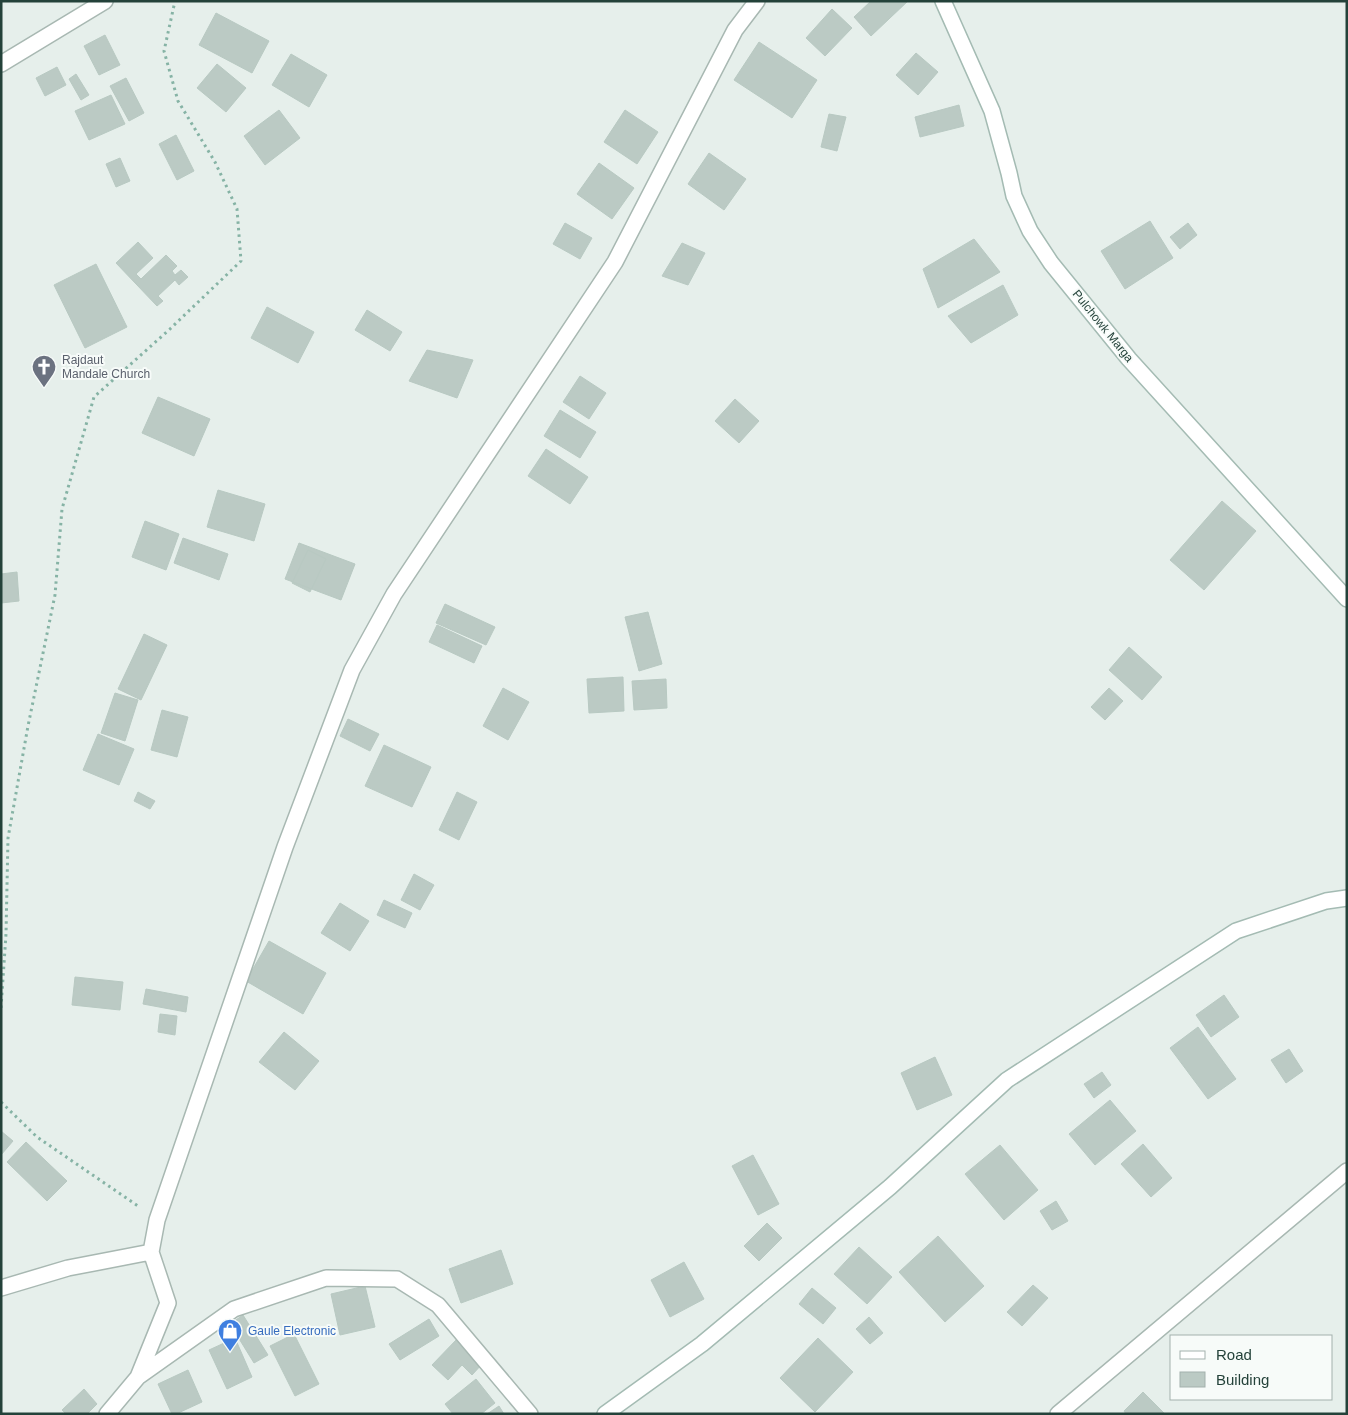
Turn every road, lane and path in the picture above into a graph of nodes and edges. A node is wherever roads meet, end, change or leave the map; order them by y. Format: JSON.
{"nodes":[{"id":1,"x":104,"y":1,"type":"edge"},
{"id":2,"x":175,"y":1,"type":"edge"},
{"id":3,"x":757,"y":1,"type":"edge"},
{"id":4,"x":943,"y":1,"type":"edge"},
{"id":5,"x":1,"y":64,"type":"edge"},
{"id":6,"x":1347,"y":599,"type":"edge"},
{"id":7,"x":1347,"y":898,"type":"edge"},
{"id":8,"x":1,"y":1008,"type":"edge"},
{"id":9,"x":1,"y":1102,"type":"edge"},
{"id":10,"x":1347,"y":1171,"type":"edge"},
{"id":11,"x":157,"y":1220,"type":"junction"},
{"id":12,"x":151,"y":1252,"type":"junction"},
{"id":13,"x":1,"y":1288,"type":"edge"},
{"id":14,"x":138,"y":1377,"type":"junction"},
{"id":15,"x":107,"y":1414,"type":"edge"},
{"id":16,"x":530,"y":1414,"type":"edge"},
{"id":17,"x":605,"y":1414,"type":"edge"},
{"id":18,"x":1058,"y":1414,"type":"edge"}],
"edges":[{"from":1,"to":5,"type":"street"},
{"from":2,"to":8,"type":"path"},
{"from":3,"to":11,"type":"street"},
{"from":4,"to":6,"type":"street","name":"Pulchowk Marga"},
{"from":7,"to":17,"type":"street"},
{"from":9,"to":11,"type":"path"},
{"from":10,"to":18,"type":"street"},
{"from":11,"to":12,"type":"street"},
{"from":12,"to":13,"type":"street"},
{"from":12,"to":14,"type":"street"},
{"from":14,"to":15,"type":"street"},
{"from":14,"to":16,"type":"street"}]}
